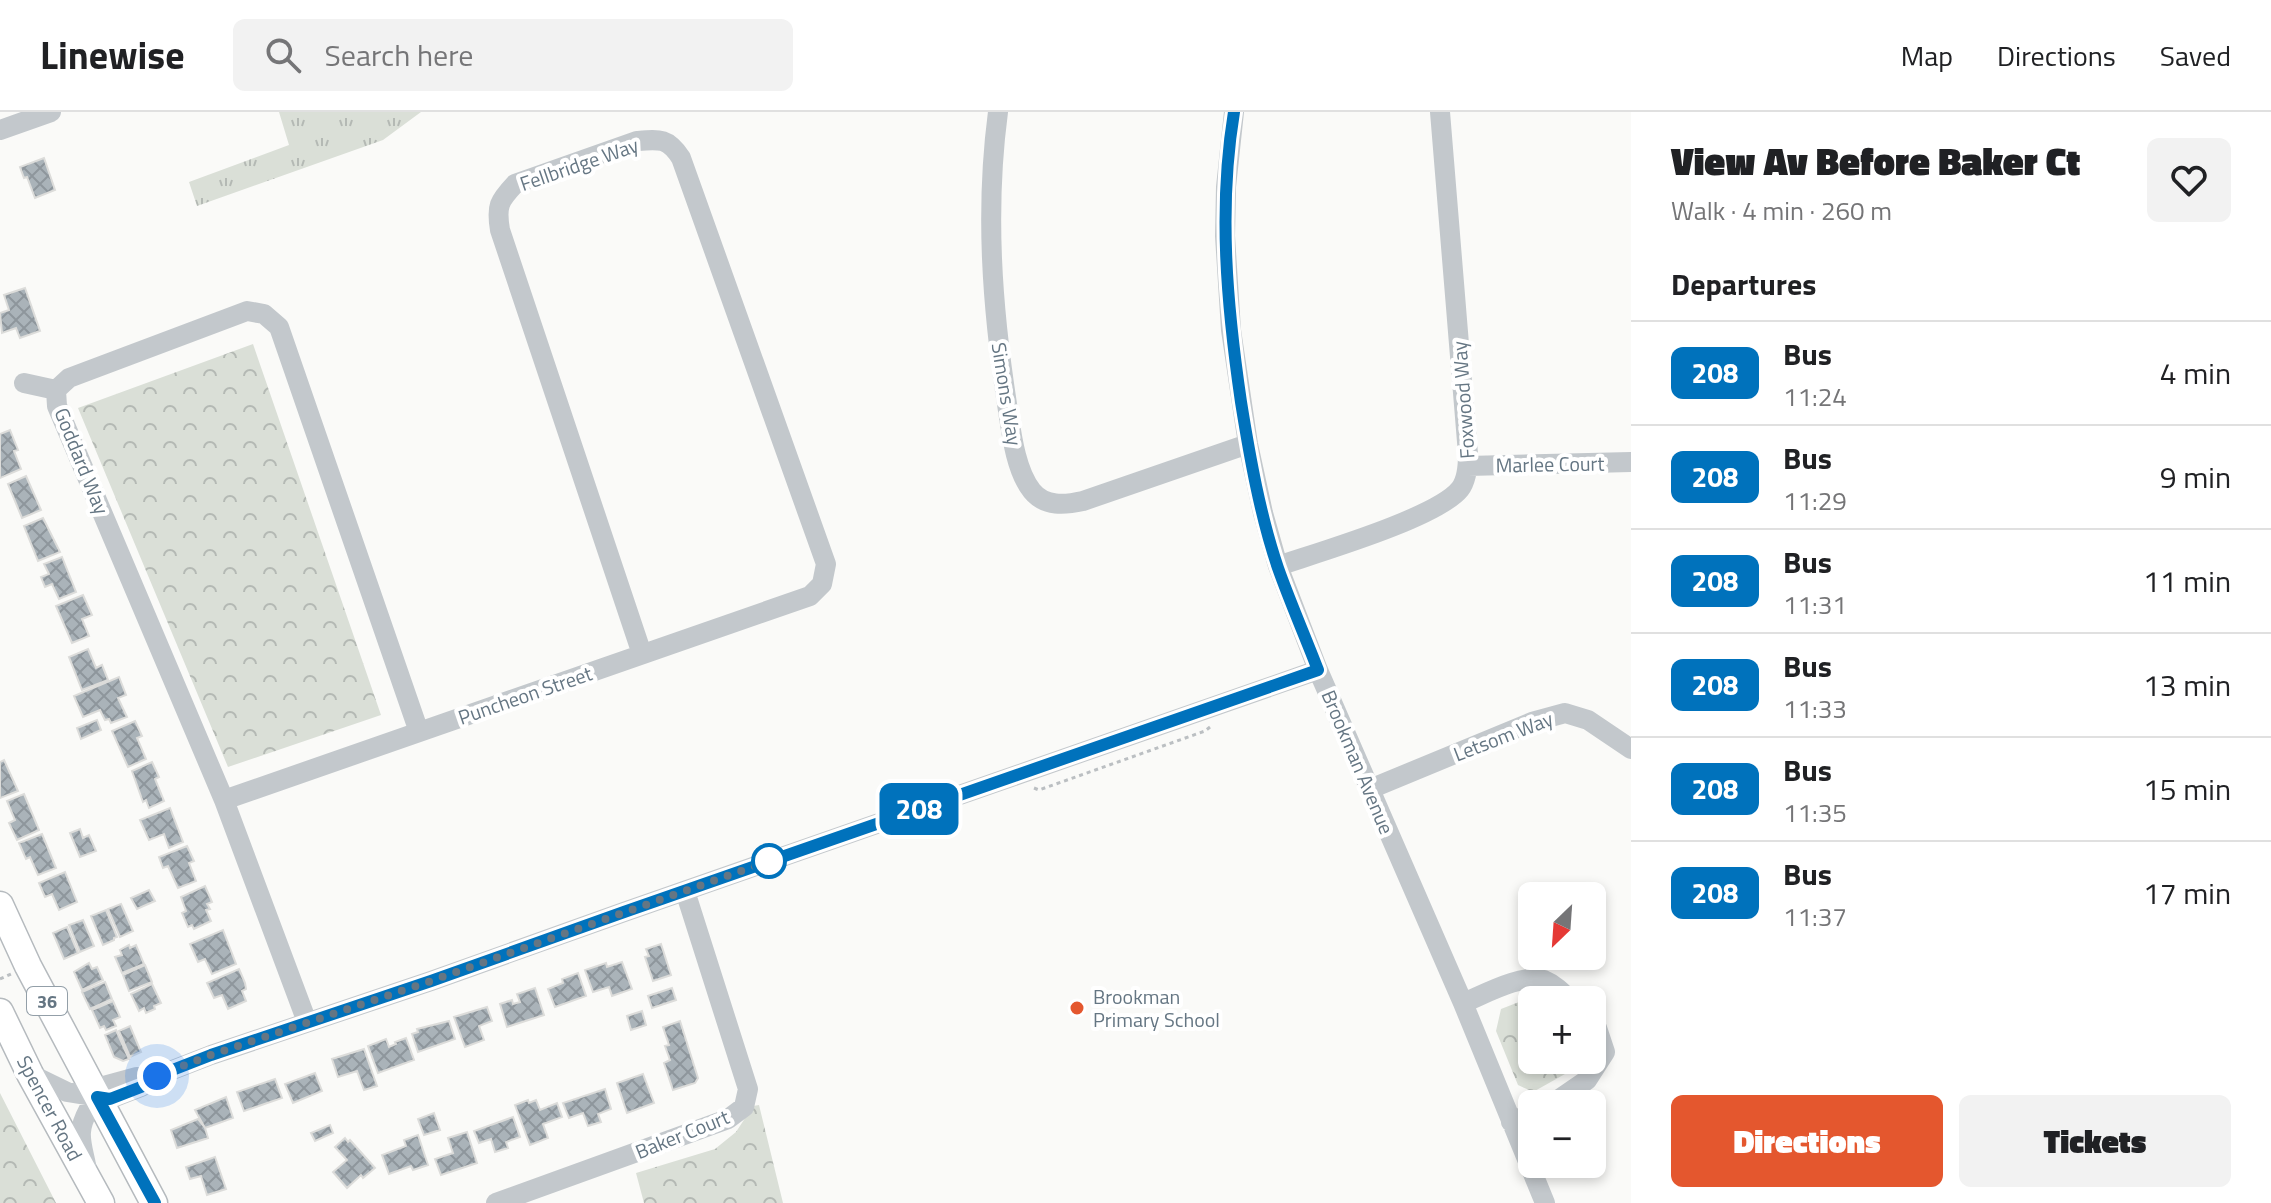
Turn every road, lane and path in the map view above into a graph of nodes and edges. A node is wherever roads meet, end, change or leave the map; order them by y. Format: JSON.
{"nodes":[{"id":1,"x":51,"y":112,"type":"edge"},
{"id":2,"x":998,"y":112,"type":"edge"},
{"id":3,"x":1234,"y":112,"type":"edge"},
{"id":4,"x":1440,"y":112,"type":"edge"},
{"id":5,"x":0,"y":130,"type":"edge"},
{"id":6,"x":24,"y":383,"type":"dead end"},
{"id":7,"x":56,"y":390,"type":"junction"},
{"id":8,"x":1248,"y":444,"type":"junction"},
{"id":9,"x":1631,"y":462,"type":"edge"},
{"id":10,"x":1468,"y":466,"type":"junction"},
{"id":11,"x":1278,"y":566,"type":"junction"},
{"id":12,"x":822,"y":584,"type":"joint"},
{"id":13,"x":642,"y":654,"type":"junction"},
{"id":14,"x":1318,"y":670,"type":"junction"},
{"id":15,"x":1212,"y":724,"type":"dead end"},
{"id":16,"x":419,"y":732,"type":"junction"},
{"id":17,"x":1631,"y":749,"type":"edge"},
{"id":18,"x":1025,"y":785,"type":"dead end"},
{"id":19,"x":1370,"y":789,"type":"junction"},
{"id":20,"x":224,"y":800,"type":"junction"},
{"id":21,"x":685,"y":891,"type":"junction"},
{"id":22,"x":0,"y":905,"type":"edge"},
{"id":23,"x":1555,"y":986,"type":"edge"},
{"id":24,"x":1463,"y":1003,"type":"junction"},
{"id":25,"x":0,"y":1012,"type":"edge"},
{"id":26,"x":307,"y":1022,"type":"junction"},
{"id":27,"x":30,"y":1074,"type":"junction"},
{"id":28,"x":1591,"y":1074,"type":"edge"},
{"id":29,"x":1572,"y":1090,"type":"edge"},
{"id":30,"x":97,"y":1097,"type":"junction"},
{"id":31,"x":1518,"y":1119,"type":"edge"},
{"id":32,"x":1511,"y":1122,"type":"junction"},
{"id":33,"x":94,"y":1191,"type":"edge"},
{"id":34,"x":154,"y":1203,"type":"edge"},
{"id":35,"x":496,"y":1203,"type":"edge"},
{"id":36,"x":1545,"y":1203,"type":"edge"}],
"edges":[{"from":1,"to":5,"type":"street"},
{"from":2,"to":8,"type":"street","name":"Simons Way"},
{"from":3,"to":8,"type":"street","name":"Brookman Avenue"},
{"from":4,"to":10,"type":"street","name":"Foxwood Way"},
{"from":6,"to":7,"type":"street"},
{"from":7,"to":16,"type":"street","name":"Goddard Way"},
{"from":7,"to":20,"type":"street","name":"Goddard Way"},
{"from":8,"to":11,"type":"street","name":"Brookman Avenue"},
{"from":9,"to":10,"type":"street","name":"Marlee Court"},
{"from":10,"to":11,"type":"street","name":"Foxwood Way"},
{"from":11,"to":14,"type":"street","name":"Brookman Avenue"},
{"from":12,"to":13,"type":"street","name":"Puncheon Street"},
{"from":12,"to":13,"type":"street","name":"Fellbridge Way"},
{"from":13,"to":16,"type":"street","name":"Puncheon Street"},
{"from":14,"to":19,"type":"street","name":"Brookman Avenue"},
{"from":14,"to":21,"type":"street"},
{"from":15,"to":18,"type":"path"},
{"from":16,"to":20,"type":"street","name":"Puncheon Street"},
{"from":17,"to":19,"type":"street","name":"Letsom Way"},
{"from":19,"to":24,"type":"street","name":"Brookman Avenue"},
{"from":20,"to":26,"type":"street","name":"Goddard Way"},
{"from":21,"to":26,"type":"street"},
{"from":21,"to":35,"type":"street","name":"Baker Court"},
{"from":22,"to":30,"type":"main road","number":"36"},
{"from":23,"to":24,"type":"street"},
{"from":24,"to":32,"type":"street","name":"Brookman Avenue"},
{"from":25,"to":27,"type":"main road","name":"Spencer Road","number":"36"},
{"from":26,"to":30,"type":"street"},
{"from":27,"to":30,"type":"street"},
{"from":27,"to":33,"type":"main road","name":"Spencer Road","number":"36"},
{"from":28,"to":29,"type":"street"},
{"from":30,"to":33,"type":"street"},
{"from":30,"to":34,"type":"main road","number":"36"},
{"from":31,"to":32,"type":"street"},
{"from":32,"to":36,"type":"street","name":"Brookman Avenue"}]}
